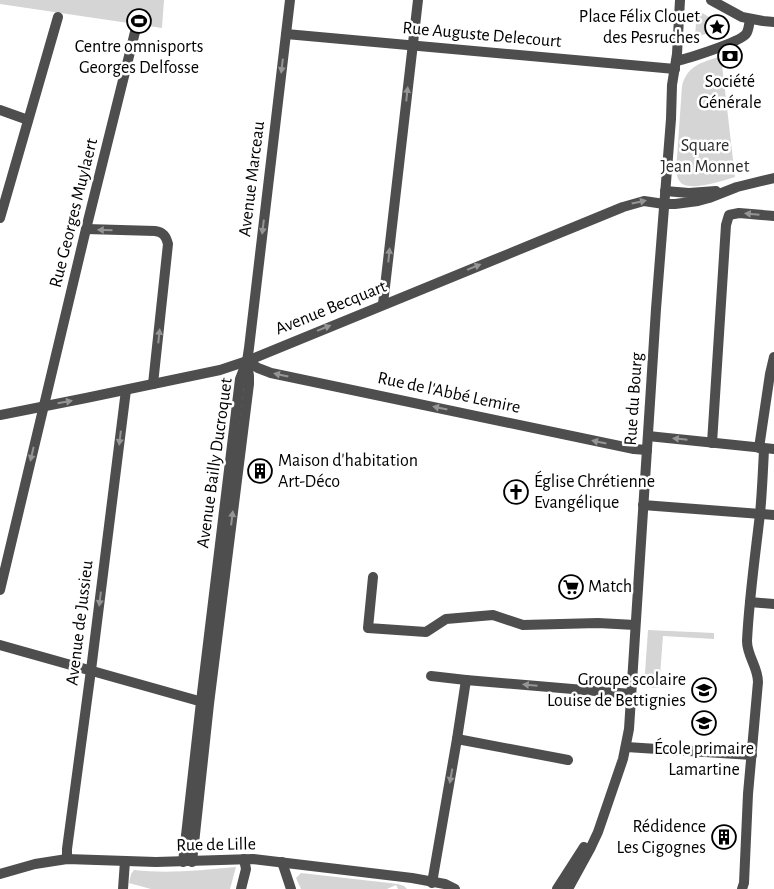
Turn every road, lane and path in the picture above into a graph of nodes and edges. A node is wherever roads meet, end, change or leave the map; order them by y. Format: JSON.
{"nodes":[{"id":1,"x":290,"y":0,"type":"edge"},
{"id":2,"x":418,"y":0,"type":"edge"},
{"id":3,"x":680,"y":0,"type":"edge"},
{"id":4,"x":711,"y":0,"type":"edge"},
{"id":5,"x":58,"y":17,"type":"dead end"},
{"id":6,"x":750,"y":19,"type":"junction"},
{"id":7,"x":774,"y":22,"type":"edge"},
{"id":8,"x":136,"y":28,"type":"dead end"},
{"id":9,"x":286,"y":34,"type":"junction"},
{"id":10,"x":412,"y":46,"type":"junction"},
{"id":11,"x":676,"y":65,"type":"junction"},
{"id":12,"x":0,"y":110,"type":"edge"},
{"id":13,"x":28,"y":120,"type":"junction"},
{"id":14,"x":774,"y":178,"type":"edge"},
{"id":15,"x":729,"y":190,"type":"junction"},
{"id":16,"x":665,"y":191,"type":"junction"},
{"id":17,"x":664,"y":204,"type":"junction"},
{"id":18,"x":774,"y":216,"type":"edge"},
{"id":19,"x":0,"y":218,"type":"edge"},
{"id":20,"x":86,"y":229,"type":"junction"},
{"id":21,"x":383,"y":304,"type":"junction"},
{"id":22,"x":774,"y":357,"type":"edge"},
{"id":23,"x":247,"y":361,"type":"junction"},
{"id":24,"x":153,"y":384,"type":"junction"},
{"id":25,"x":126,"y":390,"type":"junction"},
{"id":26,"x":44,"y":406,"type":"junction"},
{"id":27,"x":0,"y":415,"type":"edge"},
{"id":28,"x":648,"y":436,"type":"junction"},
{"id":29,"x":712,"y":443,"type":"junction"},
{"id":30,"x":766,"y":449,"type":"edge"},
{"id":31,"x":647,"y":450,"type":"junction"},
{"id":32,"x":643,"y":505,"type":"junction"},
{"id":33,"x":760,"y":514,"type":"junction"},
{"id":34,"x":774,"y":515,"type":"edge"},
{"id":35,"x":373,"y":577,"type":"dead end"},
{"id":36,"x":0,"y":590,"type":"edge"},
{"id":37,"x":750,"y":602,"type":"junction"},
{"id":38,"x":774,"y":604,"type":"edge"},
{"id":39,"x":635,"y":625,"type":"junction"},
{"id":40,"x":0,"y":645,"type":"edge"},
{"id":41,"x":91,"y":670,"type":"junction"},
{"id":42,"x":431,"y":676,"type":"dead end"},
{"id":43,"x":466,"y":680,"type":"junction"},
{"id":44,"x":631,"y":694,"type":"junction"},
{"id":45,"x":205,"y":703,"type":"junction"},
{"id":46,"x":458,"y":739,"type":"junction"},
{"id":47,"x":626,"y":747,"type":"junction"},
{"id":48,"x":752,"y":755,"type":"junction"},
{"id":49,"x":568,"y":760,"type":"dead end"},
{"id":50,"x":600,"y":826,"type":"junction"},
{"id":51,"x":67,"y":859,"type":"junction"},
{"id":52,"x":244,"y":859,"type":"junction"},
{"id":53,"x":125,"y":861,"type":"junction"},
{"id":54,"x":187,"y":862,"type":"junction"},
{"id":55,"x":282,"y":862,"type":"junction"},
{"id":56,"x":0,"y":874,"type":"edge"},
{"id":57,"x":432,"y":882,"type":"junction"},
{"id":58,"x":420,"y":884,"type":"edge"},
{"id":59,"x":123,"y":889,"type":"edge"},
{"id":60,"x":241,"y":889,"type":"edge"},
{"id":61,"x":291,"y":889,"type":"edge"},
{"id":62,"x":444,"y":889,"type":"edge"},
{"id":63,"x":455,"y":889,"type":"edge"},
{"id":64,"x":557,"y":889,"type":"edge"},
{"id":65,"x":568,"y":889,"type":"edge"},
{"id":66,"x":742,"y":889,"type":"edge"}],
"edges":[{"from":1,"to":9,"type":"street","name":"Avenue Marceau"},
{"from":2,"to":10,"type":"street"},
{"from":3,"to":11,"type":"street"},
{"from":4,"to":6,"type":"street"},
{"from":5,"to":13,"type":"street"},
{"from":6,"to":7,"type":"street"},
{"from":6,"to":11,"type":"street"},
{"from":8,"to":20,"type":"street","name":"Rue Georges Muylaert"},
{"from":9,"to":10,"type":"street","name":"Rue Auguste Delecourt"},
{"from":9,"to":23,"type":"street","name":"Avenue Marceau","one_way":true},
{"from":10,"to":11,"type":"street","name":"Rue Auguste Delecourt"},
{"from":21,"to":10,"type":"street","one_way":true},
{"from":11,"to":16,"type":"street","name":"Rue du Bourg"},
{"from":12,"to":13,"type":"street"},
{"from":13,"to":19,"type":"street"},
{"from":14,"to":15,"type":"street"},
{"from":15,"to":16,"type":"street"},
{"from":15,"to":17,"type":"street","name":"Avenue Becquart"},
{"from":16,"to":17,"type":"street","name":"Rue du Bourg"},
{"from":21,"to":17,"type":"street","name":"Avenue Becquart","one_way":true},
{"from":17,"to":28,"type":"street","name":"Rue du Bourg"},
{"from":18,"to":29,"type":"street","one_way":true},
{"from":24,"to":20,"type":"street","one_way":true},
{"from":20,"to":26,"type":"street","name":"Rue Georges Muylaert"},
{"from":23,"to":21,"type":"street","name":"Avenue Becquart","one_way":true},
{"from":22,"to":30,"type":"street"},
{"from":23,"to":24,"type":"street","name":"Avenue Becquart"},
{"from":31,"to":23,"type":"street","name":"Rue de l'Abbé Lemire","one_way":true},
{"from":23,"to":45,"type":"street","name":"Avenue Bailly Ducroquet"},
{"from":24,"to":25,"type":"street","name":"Avenue Becquart"},
{"from":26,"to":25,"type":"street","name":"Avenue Becquart","one_way":true},
{"from":25,"to":41,"type":"street","name":"Avenue de Jussieu","one_way":true},
{"from":26,"to":27,"type":"street","name":"Avenue Becquart"},
{"from":26,"to":36,"type":"street","name":"Rue Georges Muylaert","one_way":true},
{"from":29,"to":28,"type":"street","one_way":true},
{"from":28,"to":31,"type":"street","name":"Rue du Bourg"},
{"from":29,"to":30,"type":"street"},
{"from":30,"to":33,"type":"street"},
{"from":31,"to":32,"type":"street","name":"Rue du Bourg"},
{"from":32,"to":33,"type":"street"},
{"from":32,"to":39,"type":"street","name":"Rue du Bourg"},
{"from":33,"to":34,"type":"street"},
{"from":33,"to":37,"type":"street"},
{"from":35,"to":39,"type":"street"},
{"from":37,"to":38,"type":"street"},
{"from":37,"to":48,"type":"street"},
{"from":39,"to":44,"type":"street","name":"Rue du Bourg"},
{"from":40,"to":41,"type":"street"},
{"from":41,"to":45,"type":"street"},
{"from":41,"to":51,"type":"street","name":"Avenue de Jussieu"},
{"from":42,"to":43,"type":"street"},
{"from":44,"to":43,"type":"street","one_way":true},
{"from":43,"to":46,"type":"street"},
{"from":44,"to":47,"type":"street","name":"Rue du Bourg"},
{"from":45,"to":54,"type":"street","name":"Avenue Bailly Ducroquet"},
{"from":46,"to":49,"type":"street"},
{"from":46,"to":57,"type":"street","one_way":true},
{"from":47,"to":48,"type":"street"},
{"from":47,"to":50,"type":"street","name":"Rue du Bourg"},
{"from":48,"to":66,"type":"street"},
{"from":50,"to":64,"type":"street","name":"Rue du Bourg"},
{"from":50,"to":65,"type":"street","name":"Rue du Bourg"},
{"from":51,"to":53,"type":"street","name":"Rue de Lille"},
{"from":51,"to":56,"type":"street","name":"Rue de Lille"},
{"from":52,"to":54,"type":"street","name":"Rue de Lille"},
{"from":52,"to":55,"type":"street","name":"Rue de Lille"},
{"from":52,"to":60,"type":"street"},
{"from":53,"to":54,"type":"street","name":"Rue de Lille"},
{"from":53,"to":59,"type":"street"},
{"from":55,"to":58,"type":"street","name":"Rue de Lille"},
{"from":55,"to":61,"type":"street"},
{"from":57,"to":58,"type":"street","name":"Rue de Lille"},
{"from":57,"to":62,"type":"street","name":"Rue de Lille"},
{"from":57,"to":63,"type":"street","name":"Rue de Lille"}]}
